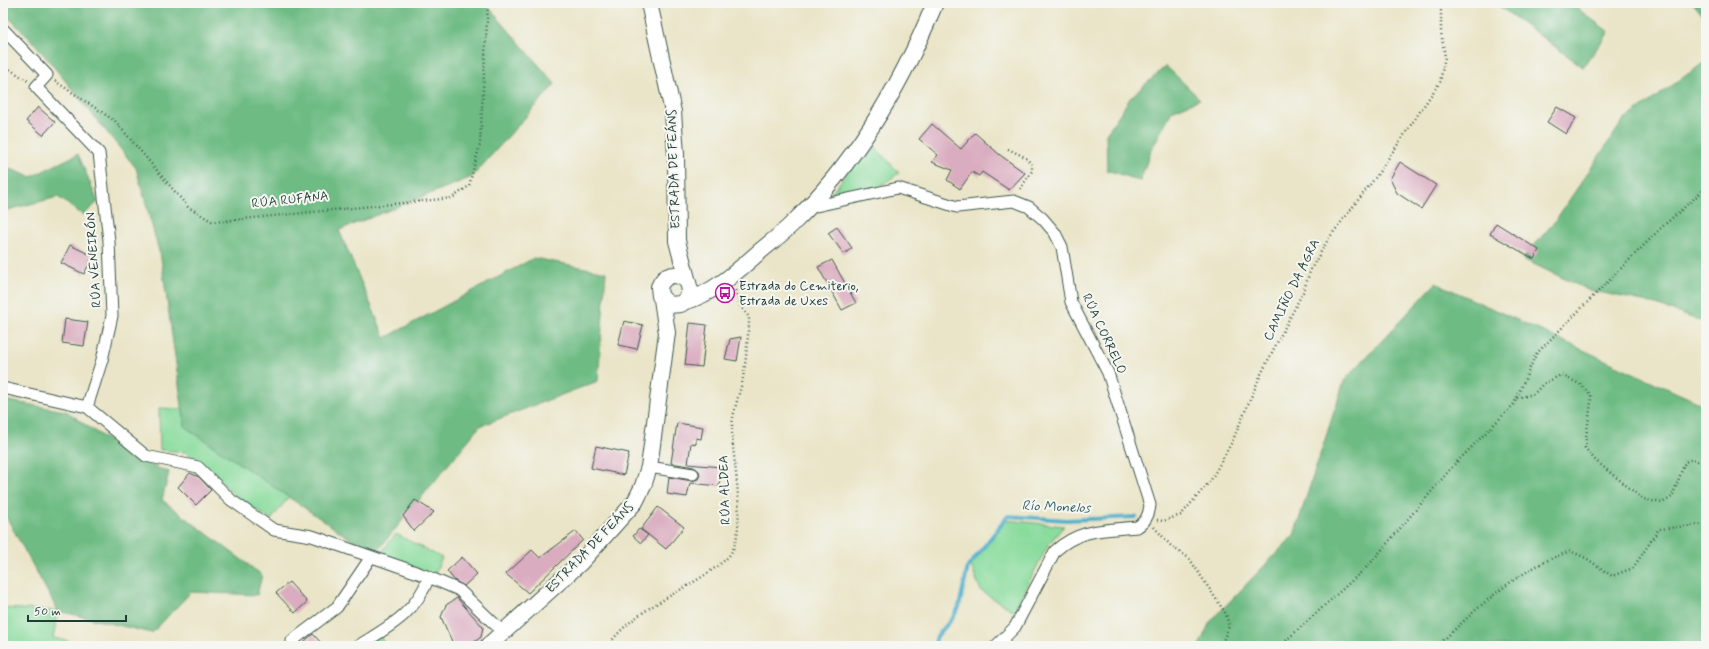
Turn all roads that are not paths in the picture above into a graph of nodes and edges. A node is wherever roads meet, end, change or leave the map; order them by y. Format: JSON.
{"nodes":[{"id":1,"x":649,"y":3,"type":"edge"},
{"id":2,"x":935,"y":3,"type":"edge"},
{"id":3,"x":3,"y":29,"type":"edge"},
{"id":4,"x":806,"y":208,"type":"junction"},
{"id":5,"x":677,"y":241,"type":"junction"},
{"id":6,"x":663,"y":280,"type":"junction"},
{"id":7,"x":686,"y":293,"type":"junction"},
{"id":8,"x":662,"y":300,"type":"junction"},
{"id":9,"x":667,"y":332,"type":"junction"},
{"id":10,"x":3,"y":388,"type":"edge"},
{"id":11,"x":87,"y":407,"type":"junction"},
{"id":12,"x":649,"y":466,"type":"junction"},
{"id":13,"x":693,"y":474,"type":"dead end"},
{"id":14,"x":371,"y":557,"type":"junction"},
{"id":15,"x":429,"y":577,"type":"junction"},
{"id":16,"x":504,"y":633,"type":"junction"},
{"id":17,"x":292,"y":641,"type":"dead end"},
{"id":18,"x":358,"y":646,"type":"edge"},
{"id":19,"x":488,"y":646,"type":"edge"},
{"id":20,"x":996,"y":646,"type":"edge"}],
"edges":[{"from":1,"to":5,"type":"street","name":"ESTRADA DE FEÁNS"},
{"from":2,"to":4,"type":"street"},
{"from":3,"to":11,"type":"street","name":"RÚA VENEIRÓN"},
{"from":4,"to":7,"type":"street"},
{"from":4,"to":20,"type":"street","name":"RÚA CORRELO"},
{"from":5,"to":6,"type":"street","name":"ESTRADA DE FEÁNS"},
{"from":5,"to":7,"type":"street","name":"ESTRADA DE FEÁNS"},
{"from":6,"to":7,"type":"street"},
{"from":6,"to":8,"type":"street","name":"ESTRADA DE FEÁNS"},
{"from":7,"to":8,"type":"street"},
{"from":7,"to":9,"type":"street","name":"ESTRADA DE FEÁNS"},
{"from":8,"to":9,"type":"street","name":"ESTRADA DE FEÁNS"},
{"from":9,"to":12,"type":"street","name":"ESTRADA DE FEÁNS"},
{"from":10,"to":11,"type":"street"},
{"from":11,"to":14,"type":"street"},
{"from":12,"to":13,"type":"street"},
{"from":12,"to":16,"type":"street","name":"ESTRADA DE FEÁNS"},
{"from":14,"to":15,"type":"street"},
{"from":14,"to":17,"type":"street"},
{"from":15,"to":16,"type":"street"},
{"from":15,"to":18,"type":"street"},
{"from":16,"to":19,"type":"street","name":"ESTRADA DE FEÁNS"}]}
